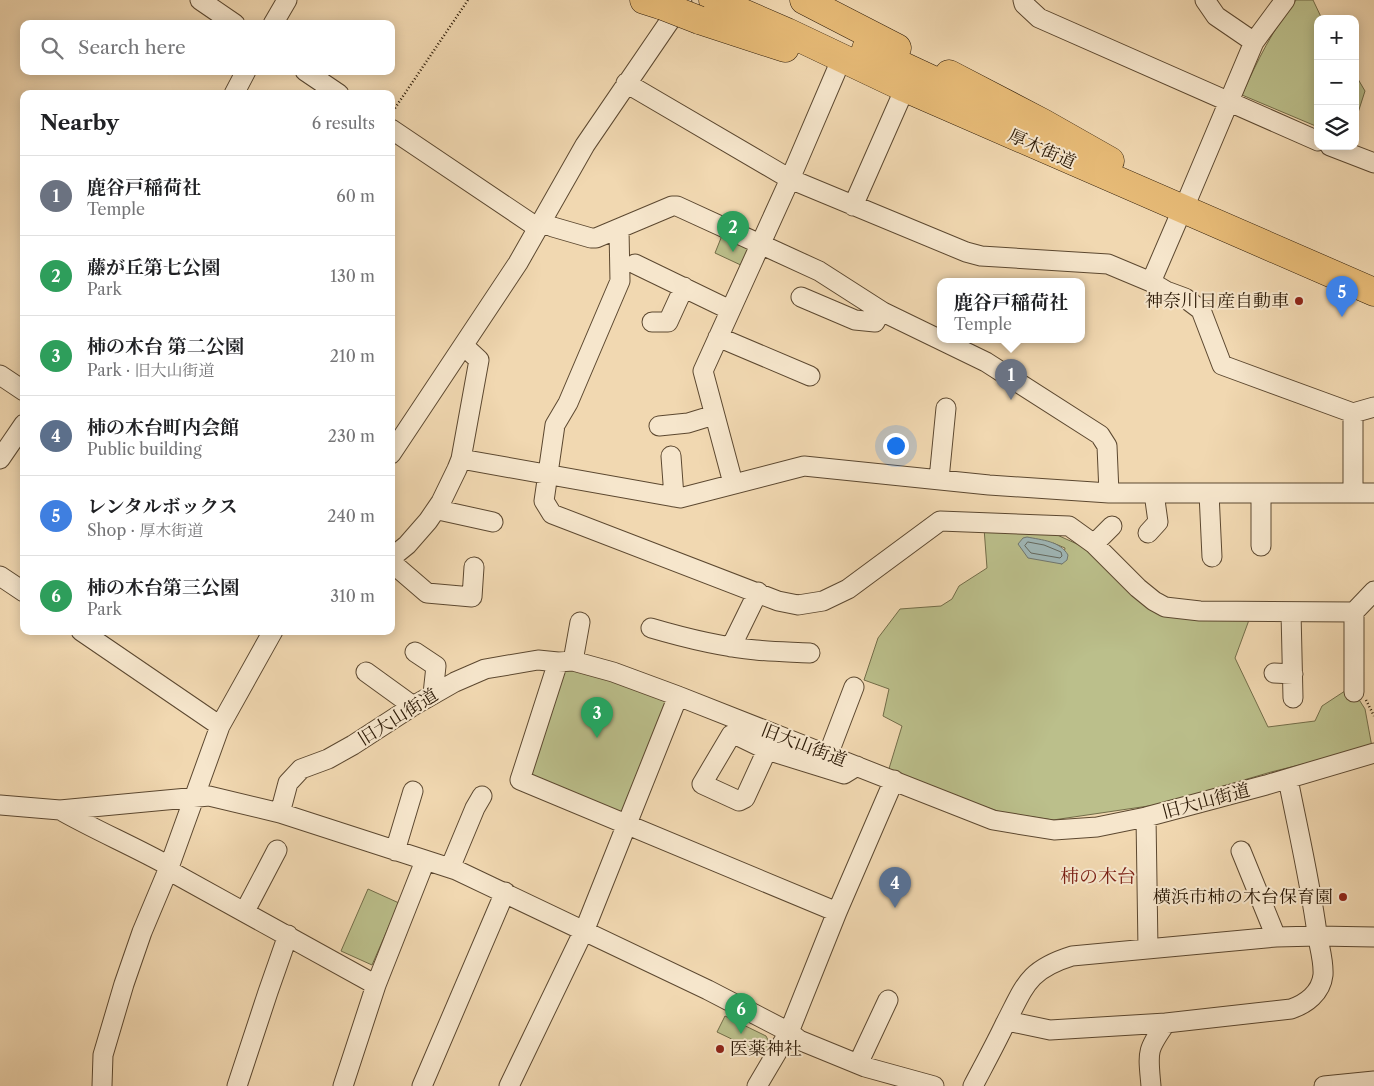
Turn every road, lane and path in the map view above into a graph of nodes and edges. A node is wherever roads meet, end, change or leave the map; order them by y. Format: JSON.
{"nodes":[{"id":1,"x":200,"y":0,"type":"edge"},
{"id":2,"x":287,"y":0,"type":"edge"},
{"id":3,"x":468,"y":0,"type":"edge"},
{"id":4,"x":758,"y":0,"type":"edge"},
{"id":5,"x":804,"y":0,"type":"edge"},
{"id":6,"x":1023,"y":0,"type":"edge"},
{"id":7,"x":1205,"y":0,"type":"edge"},
{"id":8,"x":1285,"y":0,"type":"edge"},
{"id":9,"x":681,"y":5,"type":"edge"},
{"id":10,"x":229,"y":20,"type":"edge"},
{"id":11,"x":275,"y":20,"type":"edge"},
{"id":12,"x":1254,"y":42,"type":"junction"},
{"id":13,"x":838,"y":66,"type":"junction"},
{"id":14,"x":244,"y":75,"type":"edge"},
{"id":15,"x":311,"y":75,"type":"edge"},
{"id":16,"x":626,"y":83,"type":"junction"},
{"id":17,"x":905,"y":88,"type":"junction"},
{"id":18,"x":236,"y":90,"type":"edge"},
{"id":19,"x":333,"y":90,"type":"edge"},
{"id":20,"x":1229,"y":101,"type":"junction"},
{"id":21,"x":395,"y":108,"type":"edge"},
{"id":22,"x":395,"y":132,"type":"edge"},
{"id":23,"x":1314,"y":139,"type":"edge"},
{"id":24,"x":1340,"y":150,"type":"edge"},
{"id":25,"x":1110,"y":161,"type":"junction"},
{"id":26,"x":1374,"y":163,"type":"edge"},
{"id":27,"x":790,"y":179,"type":"junction"},
{"id":28,"x":1186,"y":203,"type":"junction"},
{"id":29,"x":853,"y":206,"type":"junction"},
{"id":30,"x":540,"y":225,"type":"junction"},
{"id":31,"x":619,"y":229,"type":"junction"},
{"id":32,"x":759,"y":245,"type":"junction"},
{"id":33,"x":636,"y":264,"type":"dead end"},
{"id":34,"x":1374,"y":276,"type":"edge"},
{"id":35,"x":1151,"y":282,"type":"junction"},
{"id":36,"x":684,"y":287,"type":"junction"},
{"id":37,"x":1374,"y":292,"type":"edge"},
{"id":38,"x":801,"y":297,"type":"dead end"},
{"id":39,"x":730,"y":310,"type":"junction"},
{"id":40,"x":881,"y":312,"type":"junction"},
{"id":41,"x":652,"y":322,"type":"dead end"},
{"id":42,"x":718,"y":337,"type":"junction"},
{"id":43,"x":937,"y":339,"type":"edge"},
{"id":44,"x":946,"y":343,"type":"edge"},
{"id":45,"x":464,"y":346,"type":"junction"},
{"id":46,"x":0,"y":374,"type":"edge"},
{"id":47,"x":810,"y":376,"type":"dead end"},
{"id":48,"x":20,"y":388,"type":"edge"},
{"id":49,"x":1374,"y":407,"type":"edge"},
{"id":50,"x":1353,"y":413,"type":"junction"},
{"id":51,"x":714,"y":415,"type":"junction"},
{"id":52,"x":949,"y":416,"type":"dead end"},
{"id":53,"x":659,"y":426,"type":"dead end"},
{"id":54,"x":20,"y":430,"type":"edge"},
{"id":55,"x":395,"y":448,"type":"edge"},
{"id":56,"x":671,"y":456,"type":"dead end"},
{"id":57,"x":461,"y":458,"type":"junction"},
{"id":58,"x":0,"y":459,"type":"edge"},
{"id":59,"x":548,"y":475,"type":"junction"},
{"id":60,"x":939,"y":479,"type":"junction"},
{"id":61,"x":733,"y":483,"type":"junction"},
{"id":62,"x":1261,"y":492,"type":"junction"},
{"id":63,"x":1353,"y":492,"type":"junction"},
{"id":64,"x":1108,"y":493,"type":"junction"},
{"id":65,"x":1154,"y":493,"type":"junction"},
{"id":66,"x":1209,"y":493,"type":"junction"},
{"id":67,"x":1374,"y":493,"type":"edge"},
{"id":68,"x":674,"y":497,"type":"junction"},
{"id":69,"x":437,"y":508,"type":"junction"},
{"id":70,"x":493,"y":522,"type":"dead end"},
{"id":71,"x":1112,"y":526,"type":"dead end"},
{"id":72,"x":1148,"y":533,"type":"dead end"},
{"id":73,"x":1094,"y":544,"type":"junction"},
{"id":74,"x":1261,"y":546,"type":"dead end"},
{"id":75,"x":395,"y":556,"type":"edge"},
{"id":76,"x":1212,"y":557,"type":"dead end"},
{"id":77,"x":395,"y":564,"type":"edge"},
{"id":78,"x":474,"y":567,"type":"dead end"},
{"id":79,"x":0,"y":576,"type":"edge"},
{"id":80,"x":20,"y":589,"type":"edge"},
{"id":81,"x":1374,"y":591,"type":"edge"},
{"id":82,"x":758,"y":592,"type":"junction"},
{"id":83,"x":1292,"y":612,"type":"junction"},
{"id":84,"x":1354,"y":612,"type":"junction"},
{"id":85,"x":581,"y":621,"type":"dead end"},
{"id":86,"x":651,"y":628,"type":"dead end"},
{"id":87,"x":87,"y":635,"type":"edge"},
{"id":88,"x":271,"y":635,"type":"edge"},
{"id":89,"x":731,"y":647,"type":"junction"},
{"id":90,"x":415,"y":652,"type":"dead end"},
{"id":91,"x":810,"y":653,"type":"dead end"},
{"id":92,"x":565,"y":661,"type":"junction"},
{"id":93,"x":1274,"y":673,"type":"dead end"},
{"id":94,"x":1293,"y":674,"type":"junction"},
{"id":95,"x":371,"y":681,"type":"dead end"},
{"id":96,"x":1354,"y":692,"type":"dead end"},
{"id":97,"x":433,"y":694,"type":"junction"},
{"id":98,"x":847,"y":694,"type":"dead end"},
{"id":99,"x":678,"y":696,"type":"junction"},
{"id":100,"x":1293,"y":698,"type":"dead end"},
{"id":101,"x":413,"y":706,"type":"junction"},
{"id":102,"x":220,"y":726,"type":"junction"},
{"id":103,"x":767,"y":750,"type":"dead end"},
{"id":104,"x":1374,"y":753,"type":"edge"},
{"id":105,"x":828,"y":755,"type":"junction"},
{"id":106,"x":858,"y":766,"type":"junction"},
{"id":107,"x":1288,"y":778,"type":"junction"},
{"id":108,"x":894,"y":780,"type":"junction"},
{"id":109,"x":413,"y":790,"type":"dead end"},
{"id":110,"x":194,"y":797,"type":"junction"},
{"id":111,"x":474,"y":802,"type":"dead end"},
{"id":112,"x":0,"y":805,"type":"edge"},
{"id":113,"x":60,"y":810,"type":"junction"},
{"id":114,"x":280,"y":813,"type":"junction"},
{"id":115,"x":1146,"y":816,"type":"junction"},
{"id":116,"x":626,"y":824,"type":"junction"},
{"id":117,"x":277,"y":850,"type":"dead end"},
{"id":118,"x":395,"y":851,"type":"junction"},
{"id":119,"x":1241,"y":851,"type":"dead end"},
{"id":120,"x":425,"y":861,"type":"junction"},
{"id":121,"x":168,"y":868,"type":"junction"},
{"id":122,"x":450,"y":868,"type":"junction"},
{"id":123,"x":505,"y":892,"type":"junction"},
{"id":124,"x":245,"y":911,"type":"junction"},
{"id":125,"x":837,"y":912,"type":"junction"},
{"id":126,"x":583,"y":930,"type":"junction"},
{"id":127,"x":288,"y":935,"type":"junction"},
{"id":128,"x":1318,"y":936,"type":"junction"},
{"id":129,"x":1276,"y":937,"type":"junction"},
{"id":130,"x":1374,"y":937,"type":"edge"},
{"id":131,"x":1148,"y":949,"type":"junction"},
{"id":132,"x":376,"y":985,"type":"junction"},
{"id":133,"x":888,"y":1000,"type":"dead end"},
{"id":134,"x":1007,"y":1021,"type":"junction"},
{"id":135,"x":1166,"y":1023,"type":"junction"},
{"id":136,"x":789,"y":1032,"type":"junction"},
{"id":137,"x":858,"y":1064,"type":"junction"},
{"id":138,"x":1374,"y":1081,"type":"edge"},
{"id":139,"x":102,"y":1086,"type":"edge"},
{"id":140,"x":237,"y":1086,"type":"edge"},
{"id":141,"x":343,"y":1086,"type":"edge"},
{"id":142,"x":422,"y":1086,"type":"edge"},
{"id":143,"x":509,"y":1086,"type":"edge"},
{"id":144,"x":756,"y":1086,"type":"edge"},
{"id":145,"x":934,"y":1086,"type":"edge"},
{"id":146,"x":973,"y":1086,"type":"edge"},
{"id":147,"x":1151,"y":1086,"type":"edge"},
{"id":148,"x":1324,"y":1086,"type":"edge"}],
"edges":[{"from":1,"to":10,"type":"street"},
{"from":2,"to":11,"type":"street"},
{"from":3,"to":21,"type":"path"},
{"from":4,"to":25,"type":"highway","name":"厚木街道"},
{"from":5,"to":25,"type":"highway"},
{"from":6,"to":20,"type":"street"},
{"from":7,"to":12,"type":"street"},
{"from":8,"to":12,"type":"street"},
{"from":9,"to":13,"type":"highway"},
{"from":9,"to":16,"type":"street"},
{"from":9,"to":17,"type":"highway","name":"厚木街道"},
{"from":12,"to":20,"type":"street"},
{"from":13,"to":17,"type":"highway"},
{"from":13,"to":27,"type":"street"},
{"from":14,"to":18,"type":"street"},
{"from":15,"to":19,"type":"street"},
{"from":16,"to":27,"type":"street"},
{"from":16,"to":30,"type":"street"},
{"from":17,"to":28,"type":"highway","name":"厚木街道"},
{"from":17,"to":29,"type":"street"},
{"from":20,"to":23,"type":"street"},
{"from":20,"to":28,"type":"street"},
{"from":22,"to":30,"type":"street"},
{"from":24,"to":26,"type":"street"},
{"from":25,"to":28,"type":"highway","name":"厚木街道"},
{"from":27,"to":29,"type":"street"},
{"from":27,"to":32,"type":"street"},
{"from":28,"to":34,"type":"highway","name":"厚木街道"},
{"from":28,"to":35,"type":"street"},
{"from":28,"to":37,"type":"highway","name":"厚木街道"},
{"from":29,"to":35,"type":"street"},
{"from":30,"to":31,"type":"street"},
{"from":30,"to":45,"type":"street"},
{"from":31,"to":32,"type":"street"},
{"from":31,"to":59,"type":"street"},
{"from":32,"to":39,"type":"street"},
{"from":32,"to":40,"type":"street"},
{"from":33,"to":36,"type":"street"},
{"from":35,"to":50,"type":"street"},
{"from":36,"to":39,"type":"street"},
{"from":36,"to":41,"type":"street"},
{"from":38,"to":40,"type":"street"},
{"from":39,"to":42,"type":"street"},
{"from":40,"to":43,"type":"street"},
{"from":42,"to":47,"type":"street"},
{"from":42,"to":51,"type":"street"},
{"from":44,"to":64,"type":"street"},
{"from":45,"to":55,"type":"street"},
{"from":45,"to":57,"type":"street"},
{"from":46,"to":48,"type":"street"},
{"from":49,"to":50,"type":"street"},
{"from":50,"to":63,"type":"street"},
{"from":51,"to":53,"type":"street"},
{"from":51,"to":61,"type":"street"},
{"from":52,"to":60,"type":"street"},
{"from":54,"to":58,"type":"street"},
{"from":56,"to":68,"type":"street"},
{"from":57,"to":59,"type":"street"},
{"from":57,"to":69,"type":"street"},
{"from":59,"to":68,"type":"street"},
{"from":59,"to":82,"type":"street"},
{"from":60,"to":61,"type":"street"},
{"from":60,"to":64,"type":"street"},
{"from":61,"to":68,"type":"street"},
{"from":62,"to":63,"type":"street"},
{"from":62,"to":66,"type":"street"},
{"from":62,"to":74,"type":"street"},
{"from":63,"to":67,"type":"street"},
{"from":64,"to":65,"type":"street"},
{"from":65,"to":66,"type":"street"},
{"from":65,"to":72,"type":"street"},
{"from":66,"to":76,"type":"street"},
{"from":69,"to":70,"type":"street"},
{"from":69,"to":75,"type":"street"},
{"from":71,"to":73,"type":"street"},
{"from":73,"to":82,"type":"street"},
{"from":73,"to":83,"type":"street"},
{"from":77,"to":78,"type":"street"},
{"from":79,"to":80,"type":"street"},
{"from":81,"to":84,"type":"street"},
{"from":82,"to":89,"type":"street"},
{"from":83,"to":84,"type":"street"},
{"from":83,"to":94,"type":"street"},
{"from":84,"to":96,"type":"street"},
{"from":85,"to":92,"type":"street"},
{"from":86,"to":89,"type":"street"},
{"from":87,"to":102,"type":"street"},
{"from":88,"to":102,"type":"street"},
{"from":89,"to":91,"type":"street"},
{"from":90,"to":97,"type":"street"},
{"from":92,"to":97,"type":"street","name":"旧大山街道"},
{"from":92,"to":99,"type":"street","name":"旧大山街道"},
{"from":92,"to":116,"type":"street"},
{"from":93,"to":94,"type":"street"},
{"from":94,"to":100,"type":"street"},
{"from":95,"to":101,"type":"street"},
{"from":97,"to":101,"type":"street","name":"旧大山街道"},
{"from":98,"to":105,"type":"street"},
{"from":99,"to":105,"type":"street","name":"旧大山街道"},
{"from":99,"to":116,"type":"street"},
{"from":101,"to":114,"type":"street","name":"旧大山街道"},
{"from":102,"to":110,"type":"street"},
{"from":103,"to":106,"type":"street"},
{"from":104,"to":107,"type":"street","name":"旧大山街道"},
{"from":105,"to":106,"type":"street","name":"旧大山街道"},
{"from":106,"to":108,"type":"street","name":"旧大山街道"},
{"from":107,"to":115,"type":"street","name":"旧大山街道"},
{"from":107,"to":128,"type":"street"},
{"from":108,"to":115,"type":"street","name":"旧大山街道"},
{"from":108,"to":125,"type":"street"},
{"from":109,"to":118,"type":"street"},
{"from":110,"to":113,"type":"street"},
{"from":110,"to":114,"type":"street"},
{"from":110,"to":121,"type":"street"},
{"from":111,"to":122,"type":"street"},
{"from":112,"to":113,"type":"street"},
{"from":113,"to":121,"type":"street"},
{"from":114,"to":118,"type":"street"},
{"from":115,"to":131,"type":"street"},
{"from":116,"to":125,"type":"street"},
{"from":116,"to":126,"type":"street"},
{"from":117,"to":124,"type":"street"},
{"from":118,"to":120,"type":"street"},
{"from":119,"to":129,"type":"street"},
{"from":120,"to":122,"type":"street"},
{"from":120,"to":132,"type":"street"},
{"from":121,"to":124,"type":"street"},
{"from":121,"to":139,"type":"street"},
{"from":122,"to":123,"type":"street"},
{"from":123,"to":126,"type":"street"},
{"from":123,"to":142,"type":"street"},
{"from":124,"to":127,"type":"street"},
{"from":125,"to":136,"type":"street"},
{"from":126,"to":136,"type":"street"},
{"from":126,"to":143,"type":"street"},
{"from":127,"to":132,"type":"street"},
{"from":127,"to":140,"type":"street"},
{"from":128,"to":129,"type":"street"},
{"from":128,"to":130,"type":"street"},
{"from":128,"to":135,"type":"street"},
{"from":129,"to":131,"type":"street"},
{"from":131,"to":134,"type":"street"},
{"from":132,"to":141,"type":"street"},
{"from":133,"to":137,"type":"street"},
{"from":134,"to":135,"type":"street"},
{"from":134,"to":146,"type":"street"},
{"from":135,"to":147,"type":"street"},
{"from":136,"to":137,"type":"street"},
{"from":136,"to":144,"type":"street"},
{"from":137,"to":145,"type":"street"},
{"from":138,"to":148,"type":"street"}]}
